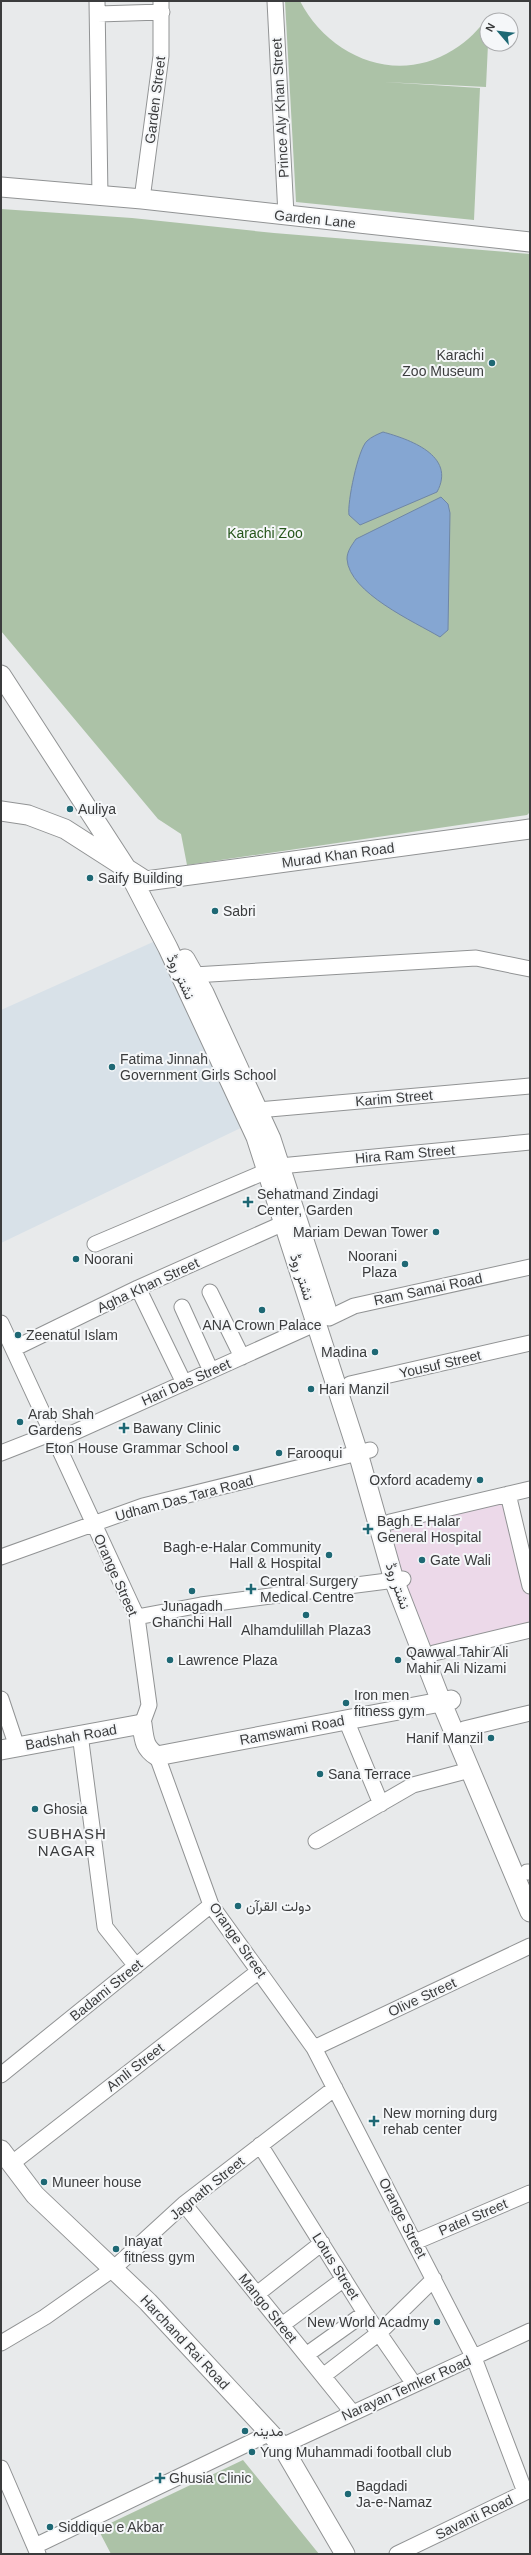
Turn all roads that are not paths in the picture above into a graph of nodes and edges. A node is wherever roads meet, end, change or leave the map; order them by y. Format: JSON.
{"nodes":[{"id":1,"x":275,"y":1,"type":"edge"},
{"id":2,"x":162,"y":6,"type":"edge"},
{"id":3,"x":98,"y":7,"type":"edge"},
{"id":4,"x":1,"y":187,"type":"edge"},
{"id":5,"x":100,"y":197,"type":"junction"},
{"id":6,"x":142,"y":199,"type":"junction"},
{"id":7,"x":286,"y":215,"type":"junction"},
{"id":8,"x":530,"y":242,"type":"edge"},
{"id":9,"x":1,"y":660,"type":"edge"},
{"id":10,"x":1,"y":675,"type":"edge"},
{"id":11,"x":1,"y":811,"type":"edge"},
{"id":12,"x":530,"y":829,"type":"edge"},
{"id":13,"x":128,"y":871,"type":"junction"},
{"id":14,"x":146,"y":881,"type":"junction"},
{"id":15,"x":530,"y":969,"type":"edge"},
{"id":16,"x":194,"y":975,"type":"junction"},
{"id":17,"x":530,"y":1086,"type":"edge"},
{"id":18,"x":258,"y":1110,"type":"junction"},
{"id":19,"x":530,"y":1142,"type":"edge"},
{"id":20,"x":273,"y":1168,"type":"junction"},
{"id":21,"x":284,"y":1223,"type":"junction"},
{"id":22,"x":95,"y":1244,"type":"dead end"},
{"id":23,"x":530,"y":1267,"type":"edge"},
{"id":24,"x":138,"y":1288,"type":"junction"},
{"id":25,"x":210,"y":1292,"type":"dead end"},
{"id":26,"x":182,"y":1307,"type":"dead end"},
{"id":27,"x":323,"y":1321,"type":"junction"},
{"id":28,"x":1,"y":1323,"type":"edge"},
{"id":29,"x":530,"y":1343,"type":"edge"},
{"id":30,"x":13,"y":1349,"type":"junction"},
{"id":31,"x":242,"y":1357,"type":"junction"},
{"id":32,"x":211,"y":1371,"type":"junction"},
{"id":33,"x":184,"y":1383,"type":"junction"},
{"id":34,"x":350,"y":1384,"type":"junction"},
{"id":35,"x":54,"y":1437,"type":"junction"},
{"id":36,"x":364,"y":1452,"type":"junction"},
{"id":37,"x":1,"y":1453,"type":"edge"},
{"id":38,"x":530,"y":1489,"type":"edge"},
{"id":39,"x":508,"y":1494,"type":"junction"},
{"id":40,"x":390,"y":1522,"type":"junction"},
{"id":41,"x":93,"y":1524,"type":"junction"},
{"id":42,"x":1,"y":1557,"type":"edge"},
{"id":43,"x":399,"y":1580,"type":"junction"},
{"id":44,"x":530,"y":1586,"type":"edge"},
{"id":45,"x":137,"y":1617,"type":"junction"},
{"id":46,"x":530,"y":1630,"type":"edge"},
{"id":47,"x":434,"y":1653,"type":"junction"},
{"id":48,"x":1,"y":1698,"type":"edge"},
{"id":49,"x":446,"y":1701,"type":"junction"},
{"id":50,"x":530,"y":1714,"type":"edge"},
{"id":51,"x":346,"y":1720,"type":"junction"},
{"id":52,"x":142,"y":1724,"type":"junction"},
{"id":53,"x":464,"y":1729,"type":"junction"},
{"id":54,"x":80,"y":1734,"type":"junction"},
{"id":55,"x":9,"y":1748,"type":"edge"},
{"id":56,"x":157,"y":1756,"type":"junction"},
{"id":57,"x":470,"y":1770,"type":"junction"},
{"id":58,"x":381,"y":1804,"type":"junction"},
{"id":59,"x":316,"y":1841,"type":"dead end"},
{"id":60,"x":529,"y":1874,"type":"edge"},
{"id":61,"x":211,"y":1905,"type":"junction"},
{"id":62,"x":530,"y":1912,"type":"edge"},
{"id":63,"x":530,"y":1946,"type":"edge"},
{"id":64,"x":136,"y":1966,"type":"junction"},
{"id":65,"x":259,"y":1971,"type":"junction"},
{"id":66,"x":314,"y":2048,"type":"junction"},
{"id":67,"x":1,"y":2075,"type":"edge"},
{"id":68,"x":335,"y":2088,"type":"junction"},
{"id":69,"x":260,"y":2145,"type":"junction"},
{"id":70,"x":6,"y":2157,"type":"edge"},
{"id":71,"x":530,"y":2193,"type":"edge"},
{"id":72,"x":184,"y":2204,"type":"junction"},
{"id":73,"x":415,"y":2242,"type":"junction"},
{"id":74,"x":322,"y":2244,"type":"junction"},
{"id":75,"x":113,"y":2269,"type":"junction"},
{"id":76,"x":344,"y":2279,"type":"junction"},
{"id":77,"x":434,"y":2279,"type":"junction"},
{"id":78,"x":257,"y":2294,"type":"junction"},
{"id":79,"x":365,"y":2313,"type":"junction"},
{"id":80,"x":282,"y":2325,"type":"junction"},
{"id":81,"x":530,"y":2331,"type":"edge"},
{"id":82,"x":380,"y":2333,"type":"junction"},
{"id":83,"x":1,"y":2343,"type":"edge"},
{"id":84,"x":306,"y":2355,"type":"junction"},
{"id":85,"x":474,"y":2358,"type":"junction"},
{"id":86,"x":323,"y":2376,"type":"junction"},
{"id":87,"x":414,"y":2384,"type":"junction"},
{"id":88,"x":352,"y":2412,"type":"junction"},
{"id":89,"x":276,"y":2440,"type":"junction"},
{"id":90,"x":2,"y":2470,"type":"edge"},
{"id":91,"x":528,"y":2491,"type":"edge"},
{"id":92,"x":37,"y":2550,"type":"edge"},
{"id":93,"x":345,"y":2554,"type":"edge"},
{"id":94,"x":397,"y":2554,"type":"edge"}],
"edges":[{"from":1,"to":7,"type":"street","name":"Prince Aly Khan Street"},
{"from":2,"to":3,"type":"street"},
{"from":2,"to":6,"type":"street","name":"Garden Street"},
{"from":3,"to":5,"type":"street"},
{"from":4,"to":5,"type":"main road","name":"Garden Lane"},
{"from":5,"to":6,"type":"main road","name":"Garden Lane"},
{"from":6,"to":7,"type":"main road","name":"Garden Lane"},
{"from":7,"to":8,"type":"main road","name":"Garden Lane"},
{"from":9,"to":14,"type":"main road","name":"نشتر روڈ"},
{"from":10,"to":13,"type":"main road","name":"نشتر روڈ"},
{"from":11,"to":13,"type":"main road"},
{"from":12,"to":14,"type":"main road","name":"Murad Khan Road"},
{"from":13,"to":14,"type":"main road"},
{"from":13,"to":20,"type":"main road","name":"نشتر روڈ"},
{"from":14,"to":16,"type":"main road","name":"نشتر روڈ"},
{"from":15,"to":16,"type":"street"},
{"from":16,"to":18,"type":"main road","name":"نشتر روڈ"},
{"from":17,"to":18,"type":"street","name":"Karim Street"},
{"from":18,"to":20,"type":"main road","name":"نشتر روڈ"},
{"from":19,"to":20,"type":"street","name":"Hira Ram Street"},
{"from":20,"to":21,"type":"main road","name":"نشتر روڈ"},
{"from":20,"to":22,"type":"street","name":"Hira Ram Street"},
{"from":20,"to":27,"type":"main road","name":"نشتر روڈ"},
{"from":21,"to":24,"type":"street","name":"Agha Khan Street"},
{"from":21,"to":27,"type":"main road","name":"نشتر روڈ"},
{"from":23,"to":27,"type":"street","name":"Ram Samai Road"},
{"from":24,"to":30,"type":"street","name":"Agha Khan Street"},
{"from":24,"to":33,"type":"street"},
{"from":25,"to":31,"type":"street"},
{"from":26,"to":32,"type":"street"},
{"from":27,"to":31,"type":"street","name":"Hari Das Street"},
{"from":27,"to":34,"type":"main road","name":"نشتر روڈ"},
{"from":27,"to":36,"type":"main road","name":"نشتر روڈ"},
{"from":28,"to":30,"type":"street","name":"Orange Street"},
{"from":29,"to":34,"type":"street","name":"Yousuf Street"},
{"from":30,"to":35,"type":"street","name":"Orange Street"},
{"from":31,"to":32,"type":"street","name":"Hari Das Street"},
{"from":32,"to":33,"type":"street","name":"Hari Das Street"},
{"from":33,"to":35,"type":"street","name":"Hari Das Street"},
{"from":34,"to":36,"type":"main road","name":"نشتر روڈ"},
{"from":35,"to":37,"type":"street","name":"Hari Das Street"},
{"from":35,"to":41,"type":"street","name":"Orange Street"},
{"from":36,"to":40,"type":"main road","name":"نشتر روڈ"},
{"from":36,"to":41,"type":"street","name":"Udham Das Tara Road"},
{"from":36,"to":43,"type":"main road","name":"نشتر روڈ"},
{"from":38,"to":39,"type":"street"},
{"from":39,"to":40,"type":"street"},
{"from":39,"to":44,"type":"street"},
{"from":40,"to":43,"type":"main road","name":"نشتر روڈ"},
{"from":41,"to":42,"type":"street","name":"Udham Das Tara Road"},
{"from":41,"to":45,"type":"street","name":"Orange Street"},
{"from":43,"to":45,"type":"street"},
{"from":43,"to":47,"type":"main road","name":"نشتر روڈ"},
{"from":43,"to":49,"type":"main road","name":"نشتر روڈ"},
{"from":45,"to":52,"type":"street","name":"Orange Street"},
{"from":46,"to":47,"type":"street"},
{"from":47,"to":49,"type":"main road","name":"نشتر روڈ"},
{"from":48,"to":55,"type":"street"},
{"from":49,"to":51,"type":"main road","name":"Ramswami Road"},
{"from":49,"to":53,"type":"main road","name":"نشتر روڈ"},
{"from":49,"to":57,"type":"main road","name":"نشتر روڈ"},
{"from":50,"to":53,"type":"street"},
{"from":51,"to":56,"type":"main road","name":"Ramswami Road"},
{"from":51,"to":58,"type":"street"},
{"from":52,"to":54,"type":"main road","name":"Badshah Road"},
{"from":52,"to":56,"type":"main road","name":"Orange Street"},
{"from":53,"to":60,"type":"main road","name":"نشتر روڈ"},
{"from":54,"to":55,"type":"main road","name":"Badshah Road"},
{"from":54,"to":64,"type":"street"},
{"from":56,"to":61,"type":"street","name":"Orange Street"},
{"from":57,"to":58,"type":"street"},
{"from":57,"to":62,"type":"main road","name":"نشتر روڈ"},
{"from":58,"to":59,"type":"street"},
{"from":61,"to":64,"type":"street","name":"Badami Street"},
{"from":61,"to":65,"type":"street","name":"Orange Street"},
{"from":63,"to":66,"type":"street","name":"Olive Street"},
{"from":64,"to":67,"type":"street","name":"Badami Street"},
{"from":65,"to":66,"type":"street","name":"Orange Street"},
{"from":65,"to":70,"type":"street","name":"Amli Street"},
{"from":66,"to":68,"type":"street","name":"Orange Street"},
{"from":68,"to":69,"type":"street","name":"Jagnath Street"},
{"from":68,"to":73,"type":"street","name":"Orange Street"},
{"from":69,"to":72,"type":"street","name":"Jagnath Street"},
{"from":69,"to":74,"type":"street","name":"Lotus Street"},
{"from":70,"to":75,"type":"main road","name":"Harchand Rai Road"},
{"from":71,"to":73,"type":"street","name":"Patel Street"},
{"from":72,"to":75,"type":"street","name":"Jagnath Street"},
{"from":72,"to":78,"type":"street","name":"Mango Street"},
{"from":73,"to":77,"type":"street","name":"Orange Street"},
{"from":74,"to":76,"type":"street","name":"Lotus Street"},
{"from":74,"to":78,"type":"street"},
{"from":75,"to":83,"type":"street","name":"Jagnath Street"},
{"from":75,"to":89,"type":"main road","name":"Harchand Rai Road"},
{"from":76,"to":79,"type":"street","name":"Lotus Street"},
{"from":76,"to":80,"type":"street"},
{"from":77,"to":82,"type":"street"},
{"from":77,"to":85,"type":"street","name":"Orange Street"},
{"from":78,"to":80,"type":"street","name":"Mango Street"},
{"from":79,"to":82,"type":"street","name":"Lotus Street"},
{"from":79,"to":84,"type":"street"},
{"from":80,"to":84,"type":"street","name":"Mango Street"},
{"from":81,"to":85,"type":"street","name":"Narayan Temker Road"},
{"from":82,"to":86,"type":"street"},
{"from":82,"to":87,"type":"street","name":"Lotus Street"},
{"from":84,"to":86,"type":"street","name":"Mango Street"},
{"from":85,"to":87,"type":"street","name":"Narayan Temker Road"},
{"from":85,"to":91,"type":"street","name":"Orange Street"},
{"from":86,"to":88,"type":"street","name":"Mango Street"},
{"from":87,"to":88,"type":"street","name":"Narayan Temker Road"},
{"from":88,"to":89,"type":"street","name":"Narayan Temker Road"},
{"from":89,"to":92,"type":"street","name":"Narayan Temker Road"},
{"from":89,"to":93,"type":"main road","name":"Harchand Rai Road"},
{"from":90,"to":92,"type":"street"},
{"from":91,"to":94,"type":"street","name":"Savanti Road"}]}
